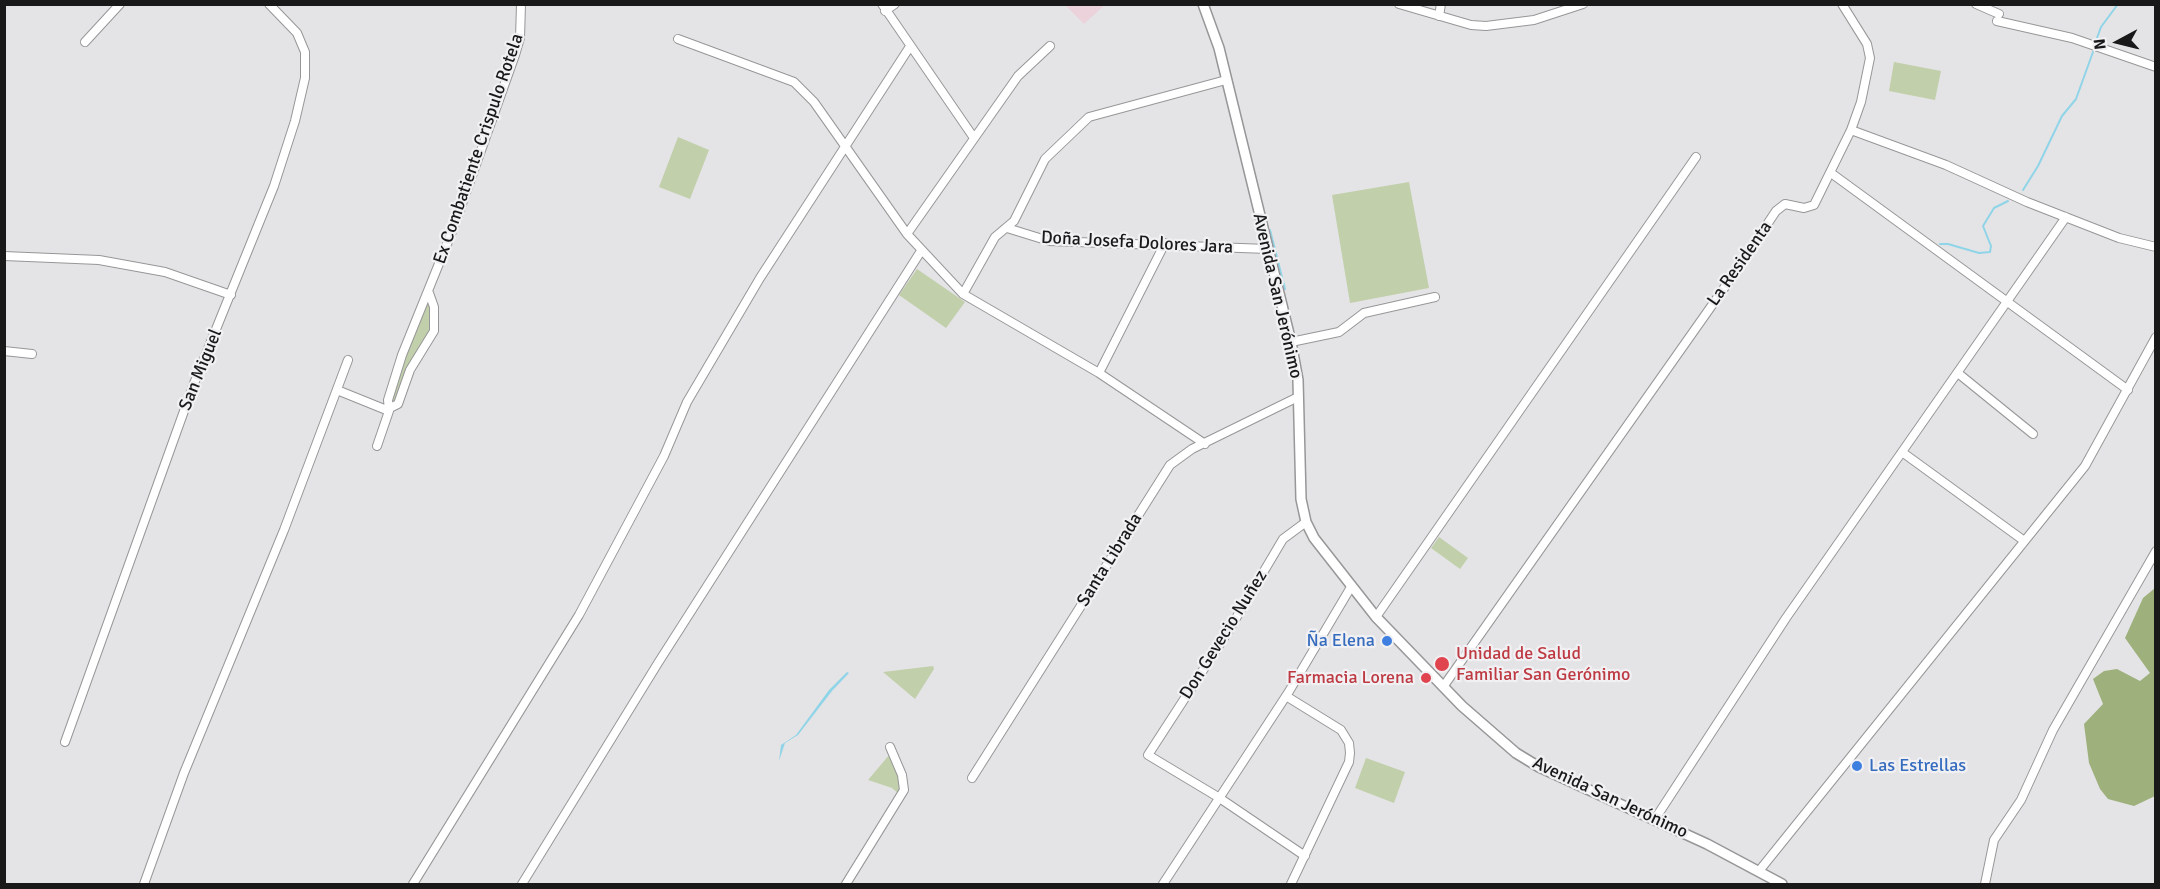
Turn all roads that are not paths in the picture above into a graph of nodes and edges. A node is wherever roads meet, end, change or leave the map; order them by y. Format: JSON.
{"nodes":[{"id":1,"x":120,"y":4,"type":"edge"},
{"id":2,"x":269,"y":4,"type":"edge"},
{"id":3,"x":521,"y":4,"type":"edge"},
{"id":4,"x":895,"y":4,"type":"edge"},
{"id":5,"x":1203,"y":4,"type":"edge"},
{"id":6,"x":1399,"y":4,"type":"edge"},
{"id":7,"x":1442,"y":4,"type":"edge"},
{"id":8,"x":1583,"y":4,"type":"edge"},
{"id":9,"x":1842,"y":4,"type":"edge"},
{"id":10,"x":1976,"y":4,"type":"edge"},
{"id":11,"x":884,"y":8,"type":"edge"},
{"id":12,"x":1439,"y":16,"type":"junction"},
{"id":13,"x":678,"y":39,"type":"dead end"},
{"id":14,"x":85,"y":42,"type":"dead end"},
{"id":15,"x":1050,"y":46,"type":"dead end"},
{"id":16,"x":909,"y":48,"type":"junction"},
{"id":17,"x":2156,"y":67,"type":"edge"},
{"id":18,"x":1226,"y":80,"type":"junction"},
{"id":19,"x":1851,"y":130,"type":"junction"},
{"id":20,"x":974,"y":138,"type":"junction"},
{"id":21,"x":846,"y":147,"type":"junction"},
{"id":22,"x":1696,"y":157,"type":"dead end"},
{"id":23,"x":1832,"y":173,"type":"junction"},
{"id":24,"x":2066,"y":217,"type":"junction"},
{"id":25,"x":1008,"y":228,"type":"junction"},
{"id":26,"x":907,"y":234,"type":"junction"},
{"id":27,"x":1165,"y":243,"type":"junction"},
{"id":28,"x":2156,"y":247,"type":"edge"},
{"id":29,"x":1268,"y":249,"type":"junction"},
{"id":30,"x":921,"y":251,"type":"junction"},
{"id":31,"x":4,"y":256,"type":"edge"},
{"id":32,"x":429,"y":293,"type":"junction"},
{"id":33,"x":963,"y":294,"type":"junction"},
{"id":34,"x":231,"y":295,"type":"junction"},
{"id":35,"x":1435,"y":297,"type":"dead end"},
{"id":36,"x":2008,"y":302,"type":"junction"},
{"id":37,"x":2156,"y":337,"type":"edge"},
{"id":38,"x":1291,"y":342,"type":"junction"},
{"id":39,"x":4,"y":351,"type":"edge"},
{"id":40,"x":32,"y":354,"type":"dead end"},
{"id":41,"x":348,"y":360,"type":"dead end"},
{"id":42,"x":1099,"y":373,"type":"junction"},
{"id":43,"x":1959,"y":374,"type":"junction"},
{"id":44,"x":337,"y":390,"type":"junction"},
{"id":45,"x":2128,"y":390,"type":"junction"},
{"id":46,"x":1298,"y":397,"type":"junction"},
{"id":47,"x":390,"y":409,"type":"junction"},
{"id":48,"x":2033,"y":434,"type":"dead end"},
{"id":49,"x":1205,"y":444,"type":"junction"},
{"id":50,"x":376,"y":446,"type":"dead end"},
{"id":51,"x":1902,"y":452,"type":"junction"},
{"id":52,"x":1306,"y":522,"type":"junction"},
{"id":53,"x":2023,"y":540,"type":"junction"},
{"id":54,"x":2156,"y":551,"type":"edge"},
{"id":55,"x":1351,"y":587,"type":"junction"},
{"id":56,"x":1376,"y":617,"type":"junction"},
{"id":57,"x":1443,"y":687,"type":"junction"},
{"id":58,"x":1286,"y":696,"type":"junction"},
{"id":59,"x":64,"y":742,"type":"dead end"},
{"id":60,"x":890,"y":747,"type":"dead end"},
{"id":61,"x":972,"y":778,"type":"dead end"},
{"id":62,"x":1218,"y":797,"type":"junction"},
{"id":63,"x":1655,"y":819,"type":"junction"},
{"id":64,"x":1305,"y":856,"type":"junction"},
{"id":65,"x":1759,"y":871,"type":"junction"},
{"id":66,"x":144,"y":885,"type":"edge"},
{"id":67,"x":412,"y":885,"type":"edge"},
{"id":68,"x":522,"y":885,"type":"edge"},
{"id":69,"x":846,"y":885,"type":"edge"},
{"id":70,"x":1162,"y":885,"type":"edge"},
{"id":71,"x":1292,"y":885,"type":"edge"},
{"id":72,"x":1782,"y":885,"type":"edge"},
{"id":73,"x":1985,"y":885,"type":"edge"}],
"edges":[{"from":1,"to":14,"type":"street"},
{"from":2,"to":34,"type":"street","name":"San Miguel"},
{"from":3,"to":32,"type":"street","name":"Ex Combatiente Crispulo Rotela"},
{"from":4,"to":11,"type":"street"},
{"from":5,"to":18,"type":"street","name":"Avenida San Jerónimo"},
{"from":6,"to":12,"type":"street"},
{"from":7,"to":12,"type":"street"},
{"from":8,"to":12,"type":"street"},
{"from":9,"to":19,"type":"street","name":"La Residenta"},
{"from":10,"to":17,"type":"street"},
{"from":11,"to":16,"type":"street"},
{"from":13,"to":21,"type":"street"},
{"from":15,"to":20,"type":"street"},
{"from":16,"to":20,"type":"street"},
{"from":16,"to":21,"type":"street"},
{"from":18,"to":25,"type":"street"},
{"from":18,"to":29,"type":"street","name":"Avenida San Jerónimo"},
{"from":19,"to":23,"type":"street","name":"La Residenta"},
{"from":19,"to":24,"type":"street"},
{"from":20,"to":26,"type":"street"},
{"from":21,"to":26,"type":"street"},
{"from":21,"to":67,"type":"street"},
{"from":22,"to":56,"type":"street"},
{"from":23,"to":36,"type":"street"},
{"from":23,"to":57,"type":"street","name":"La Residenta"},
{"from":24,"to":28,"type":"street"},
{"from":24,"to":36,"type":"street"},
{"from":25,"to":27,"type":"street","name":"Doña Josefa Dolores Jara"},
{"from":25,"to":33,"type":"street"},
{"from":26,"to":30,"type":"street"},
{"from":27,"to":29,"type":"street","name":"Doña Josefa Dolores Jara"},
{"from":27,"to":42,"type":"street"},
{"from":29,"to":38,"type":"street","name":"Avenida San Jerónimo"},
{"from":30,"to":33,"type":"street"},
{"from":30,"to":68,"type":"street"},
{"from":31,"to":34,"type":"street"},
{"from":32,"to":47,"type":"street","name":"Ex Combatiente Crispulo Rotela"},
{"from":32,"to":47,"type":"street","name":"Ex Combatiente Crispulo Rotela"},
{"from":33,"to":42,"type":"street"},
{"from":34,"to":59,"type":"street","name":"San Miguel"},
{"from":35,"to":38,"type":"street"},
{"from":36,"to":43,"type":"street"},
{"from":36,"to":45,"type":"street"},
{"from":37,"to":45,"type":"street"},
{"from":38,"to":46,"type":"street","name":"Avenida San Jerónimo"},
{"from":39,"to":40,"type":"street"},
{"from":41,"to":44,"type":"street"},
{"from":42,"to":49,"type":"street"},
{"from":43,"to":48,"type":"street"},
{"from":43,"to":51,"type":"street"},
{"from":44,"to":47,"type":"street"},
{"from":44,"to":66,"type":"street"},
{"from":45,"to":53,"type":"street"},
{"from":46,"to":49,"type":"street","name":"Santa Librada"},
{"from":46,"to":52,"type":"street","name":"Avenida San Jerónimo"},
{"from":47,"to":50,"type":"street","name":"Ex Combatiente Crispulo Rotela"},
{"from":49,"to":61,"type":"street","name":"Santa Librada"},
{"from":51,"to":53,"type":"street"},
{"from":51,"to":63,"type":"street"},
{"from":52,"to":55,"type":"street","name":"Avenida San Jerónimo"},
{"from":52,"to":62,"type":"street","name":"Don Gevecio Nuñez"},
{"from":53,"to":65,"type":"street"},
{"from":54,"to":73,"type":"street"},
{"from":55,"to":56,"type":"street","name":"Avenida San Jerónimo"},
{"from":55,"to":58,"type":"street"},
{"from":56,"to":57,"type":"street","name":"Avenida San Jerónimo"},
{"from":57,"to":63,"type":"street","name":"Avenida San Jerónimo"},
{"from":58,"to":62,"type":"street"},
{"from":58,"to":64,"type":"street"},
{"from":60,"to":69,"type":"street"},
{"from":62,"to":64,"type":"street"},
{"from":62,"to":70,"type":"street"},
{"from":63,"to":65,"type":"street","name":"Avenida San Jerónimo"},
{"from":64,"to":71,"type":"street"},
{"from":65,"to":72,"type":"street","name":"Avenida San Jerónimo"}]}
